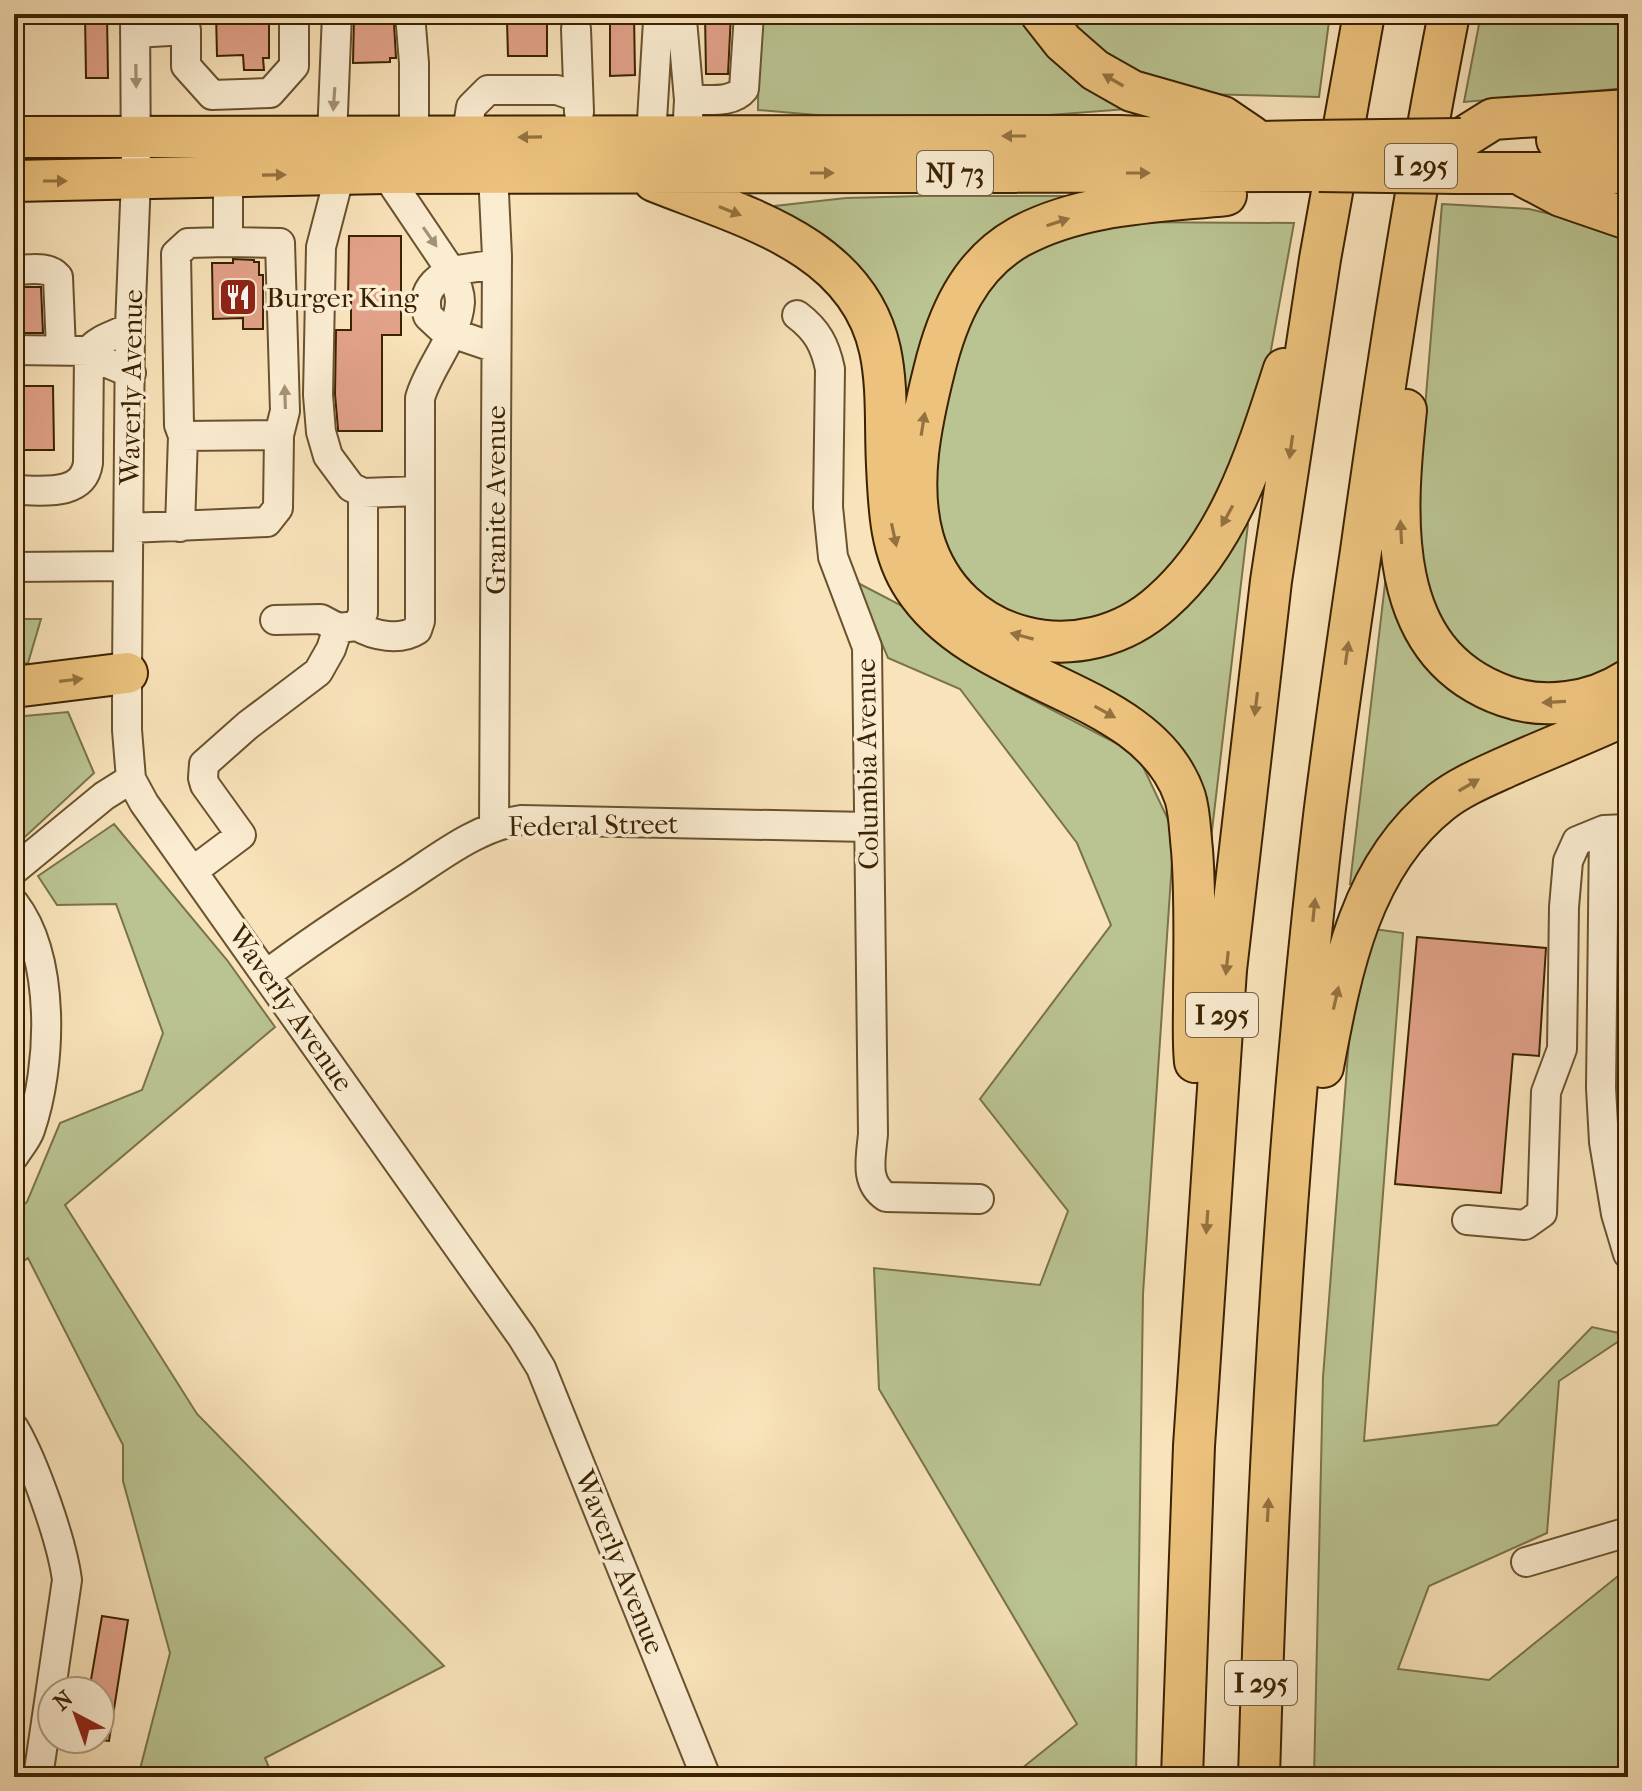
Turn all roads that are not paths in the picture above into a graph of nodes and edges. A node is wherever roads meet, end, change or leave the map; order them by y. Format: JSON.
{"nodes":[{"id":1,"x":294,"y":14,"type":"edge"},
{"id":2,"x":337,"y":14,"type":"edge"},
{"id":3,"x":410,"y":14,"type":"edge"},
{"id":4,"x":749,"y":14,"type":"edge"},
{"id":5,"x":1041,"y":14,"type":"edge"},
{"id":6,"x":186,"y":22,"type":"edge"},
{"id":7,"x":135,"y":24,"type":"edge"},
{"id":8,"x":1360,"y":24,"type":"edge"},
{"id":9,"x":1449,"y":24,"type":"edge"},
{"id":10,"x":576,"y":29,"type":"dead end"},
{"id":11,"x":257,"y":94,"type":"junction"},
{"id":12,"x":212,"y":95,"type":"junction"},
{"id":13,"x":577,"y":97,"type":"junction"},
{"id":14,"x":1628,"y":110,"type":"edge"},
{"id":15,"x":676,"y":124,"type":"junction"},
{"id":16,"x":14,"y":137,"type":"edge"},
{"id":17,"x":136,"y":137,"type":"junction"},
{"id":18,"x":211,"y":137,"type":"junction"},
{"id":19,"x":255,"y":137,"type":"junction"},
{"id":20,"x":414,"y":137,"type":"junction"},
{"id":21,"x":582,"y":137,"type":"junction"},
{"id":22,"x":466,"y":138,"type":"junction"},
{"id":23,"x":1628,"y":140,"type":"edge"},
{"id":24,"x":336,"y":156,"type":"junction"},
{"id":25,"x":1459,"y":156,"type":"junction"},
{"id":26,"x":1270,"y":157,"type":"junction"},
{"id":27,"x":632,"y":172,"type":"junction"},
{"id":28,"x":385,"y":173,"type":"junction"},
{"id":29,"x":493,"y":173,"type":"junction"},
{"id":30,"x":1518,"y":173,"type":"junction"},
{"id":31,"x":1628,"y":173,"type":"edge"},
{"id":32,"x":228,"y":176,"type":"junction"},
{"id":33,"x":136,"y":179,"type":"junction"},
{"id":34,"x":14,"y":181,"type":"edge"},
{"id":35,"x":1628,"y":219,"type":"edge"},
{"id":36,"x":228,"y":242,"type":"junction"},
{"id":37,"x":1320,"y":259,"type":"junction"},
{"id":38,"x":497,"y":264,"type":"junction"},
{"id":39,"x":14,"y":270,"type":"edge"},
{"id":40,"x":451,"y":271,"type":"junction"},
{"id":41,"x":1399,"y":289,"type":"junction"},
{"id":42,"x":797,"y":315,"type":"dead end"},
{"id":43,"x":130,"y":327,"type":"junction"},
{"id":44,"x":450,"y":333,"type":"junction"},
{"id":45,"x":496,"y":348,"type":"junction"},
{"id":46,"x":14,"y":350,"type":"edge"},
{"id":47,"x":75,"y":350,"type":"junction"},
{"id":48,"x":178,"y":360,"type":"junction"},
{"id":49,"x":130,"y":366,"type":"junction"},
{"id":50,"x":279,"y":435,"type":"junction"},
{"id":51,"x":183,"y":436,"type":"junction"},
{"id":52,"x":14,"y":490,"type":"edge"},
{"id":53,"x":419,"y":491,"type":"junction"},
{"id":54,"x":363,"y":493,"type":"junction"},
{"id":55,"x":180,"y":527,"type":"junction"},
{"id":56,"x":129,"y":528,"type":"junction"},
{"id":57,"x":128,"y":566,"type":"junction"},
{"id":58,"x":14,"y":567,"type":"edge"},
{"id":59,"x":275,"y":620,"type":"dead end"},
{"id":60,"x":348,"y":627,"type":"junction"},
{"id":61,"x":127,"y":673,"type":"junction"},
{"id":62,"x":1628,"y":680,"type":"edge"},
{"id":63,"x":14,"y":687,"type":"edge"},
{"id":64,"x":1628,"y":714,"type":"edge"},
{"id":65,"x":131,"y":779,"type":"junction"},
{"id":66,"x":494,"y":827,"type":"junction"},
{"id":67,"x":868,"y":827,"type":"junction"},
{"id":68,"x":1616,"y":830,"type":"edge"},
{"id":69,"x":14,"y":870,"type":"edge"},
{"id":70,"x":193,"y":871,"type":"junction"},
{"id":71,"x":14,"y":903,"type":"edge"},
{"id":72,"x":267,"y":974,"type":"junction"},
{"id":73,"x":1215,"y":1104,"type":"junction"},
{"id":74,"x":14,"y":1156,"type":"edge"},
{"id":75,"x":1618,"y":1160,"type":"edge"},
{"id":76,"x":979,"y":1199,"type":"dead end"},
{"id":77,"x":1467,"y":1220,"type":"dead end"},
{"id":78,"x":1628,"y":1254,"type":"edge"},
{"id":79,"x":1280,"y":1295,"type":"junction"},
{"id":80,"x":14,"y":1428,"type":"edge"},
{"id":81,"x":1628,"y":1532,"type":"edge"},
{"id":82,"x":1526,"y":1562,"type":"dead end"},
{"id":83,"x":38,"y":1777,"type":"edge"},
{"id":84,"x":706,"y":1777,"type":"edge"},
{"id":85,"x":1182,"y":1777,"type":"edge"},
{"id":86,"x":1259,"y":1777,"type":"edge"}],
"edges":[{"from":1,"to":11,"type":"street"},
{"from":2,"to":24,"type":"street","one_way":true},
{"from":3,"to":20,"type":"street"},
{"from":4,"to":15,"type":"street"},
{"from":26,"to":5,"type":"highway","one_way":true},
{"from":6,"to":7,"type":"street"},
{"from":6,"to":12,"type":"street"},
{"from":7,"to":17,"type":"street","name":"Waverly Avenue","one_way":true},
{"from":8,"to":37,"type":"highway","number":"I 295"},
{"from":9,"to":41,"type":"highway","number":"I 295"},
{"from":10,"to":13,"type":"street"},
{"from":11,"to":12,"type":"street"},
{"from":11,"to":19,"type":"street"},
{"from":12,"to":18,"type":"street"},
{"from":13,"to":21,"type":"street"},
{"from":13,"to":22,"type":"street"},
{"from":14,"to":25,"type":"highway"},
{"from":15,"to":21,"type":"highway","number":"NJ 73"},
{"from":26,"to":15,"type":"highway","number":"NJ 73","one_way":true},
{"from":16,"to":17,"type":"highway"},
{"from":17,"to":18,"type":"highway","number":"NJ 73"},
{"from":17,"to":33,"type":"street","name":"Waverly Avenue"},
{"from":18,"to":19,"type":"highway","number":"NJ 73"},
{"from":19,"to":24,"type":"highway","number":"NJ 73"},
{"from":20,"to":22,"type":"highway","number":"NJ 73"},
{"from":20,"to":24,"type":"highway","number":"NJ 73"},
{"from":21,"to":22,"type":"highway","number":"NJ 73","one_way":true},
{"from":23,"to":25,"type":"highway","number":"NJ 73"},
{"from":24,"to":28,"type":"highway","number":"NJ 73"},
{"from":32,"to":24,"type":"highway","number":"NJ 73","one_way":true},
{"from":24,"to":54,"type":"street"},
{"from":25,"to":26,"type":"highway","number":"NJ 73","bridge":true},
{"from":25,"to":30,"type":"highway","number":"NJ 73"},
{"from":27,"to":26,"type":"highway","number":"NJ 73","one_way":true},
{"from":37,"to":26,"type":"highway","one_way":true},
{"from":27,"to":29,"type":"highway","number":"NJ 73"},
{"from":27,"to":73,"type":"highway","one_way":true},
{"from":28,"to":29,"type":"highway","number":"NJ 73"},
{"from":28,"to":40,"type":"street","one_way":true},
{"from":29,"to":38,"type":"street","name":"Granite Avenue"},
{"from":30,"to":31,"type":"highway","number":"NJ 73"},
{"from":30,"to":35,"type":"highway"},
{"from":32,"to":33,"type":"highway","number":"NJ 73"},
{"from":32,"to":36,"type":"street"},
{"from":34,"to":33,"type":"highway","one_way":true},
{"from":33,"to":43,"type":"street","name":"Waverly Avenue"},
{"from":36,"to":48,"type":"street"},
{"from":50,"to":36,"type":"street","one_way":true},
{"from":37,"to":73,"type":"highway","number":"I 295","one_way":true},
{"from":38,"to":40,"type":"street"},
{"from":38,"to":45,"type":"street","name":"Granite Avenue"},
{"from":39,"to":47,"type":"street"},
{"from":40,"to":44,"type":"street"},
{"from":62,"to":41,"type":"highway","one_way":true},
{"from":79,"to":41,"type":"highway","number":"I 295","one_way":true},
{"from":42,"to":67,"type":"street","name":"Columbia Avenue"},
{"from":43,"to":47,"type":"street"},
{"from":43,"to":49,"type":"street","name":"Waverly Avenue"},
{"from":44,"to":45,"type":"street"},
{"from":44,"to":53,"type":"street"},
{"from":45,"to":66,"type":"street","name":"Granite Avenue"},
{"from":46,"to":47,"type":"street"},
{"from":47,"to":49,"type":"street"},
{"from":47,"to":52,"type":"street"},
{"from":48,"to":49,"type":"street"},
{"from":48,"to":51,"type":"street"},
{"from":49,"to":56,"type":"street","name":"Waverly Avenue"},
{"from":50,"to":51,"type":"street"},
{"from":50,"to":55,"type":"street"},
{"from":51,"to":55,"type":"street"},
{"from":53,"to":54,"type":"street"},
{"from":53,"to":60,"type":"street"},
{"from":54,"to":60,"type":"street"},
{"from":55,"to":56,"type":"street"},
{"from":56,"to":57,"type":"street","name":"Waverly Avenue"},
{"from":57,"to":58,"type":"street"},
{"from":57,"to":61,"type":"street","name":"Waverly Avenue"},
{"from":59,"to":60,"type":"street"},
{"from":60,"to":70,"type":"street"},
{"from":63,"to":61,"type":"highway","one_way":true},
{"from":61,"to":65,"type":"street","name":"Waverly Avenue"},
{"from":79,"to":64,"type":"highway","one_way":true},
{"from":65,"to":69,"type":"street"},
{"from":65,"to":70,"type":"street","name":"Waverly Avenue"},
{"from":66,"to":67,"type":"street","name":"Federal Street"},
{"from":66,"to":72,"type":"street","name":"Federal Street"},
{"from":67,"to":76,"type":"street","name":"Columbia Avenue"},
{"from":68,"to":75,"type":"street"},
{"from":68,"to":77,"type":"street"},
{"from":70,"to":72,"type":"street","name":"Waverly Avenue"},
{"from":71,"to":74,"type":"street"},
{"from":72,"to":84,"type":"street","name":"Waverly Avenue"},
{"from":73,"to":85,"type":"highway","number":"I 295","one_way":true},
{"from":75,"to":78,"type":"street"},
{"from":86,"to":79,"type":"highway","number":"I 295","one_way":true},
{"from":80,"to":83,"type":"street"},
{"from":81,"to":82,"type":"street"}]}
